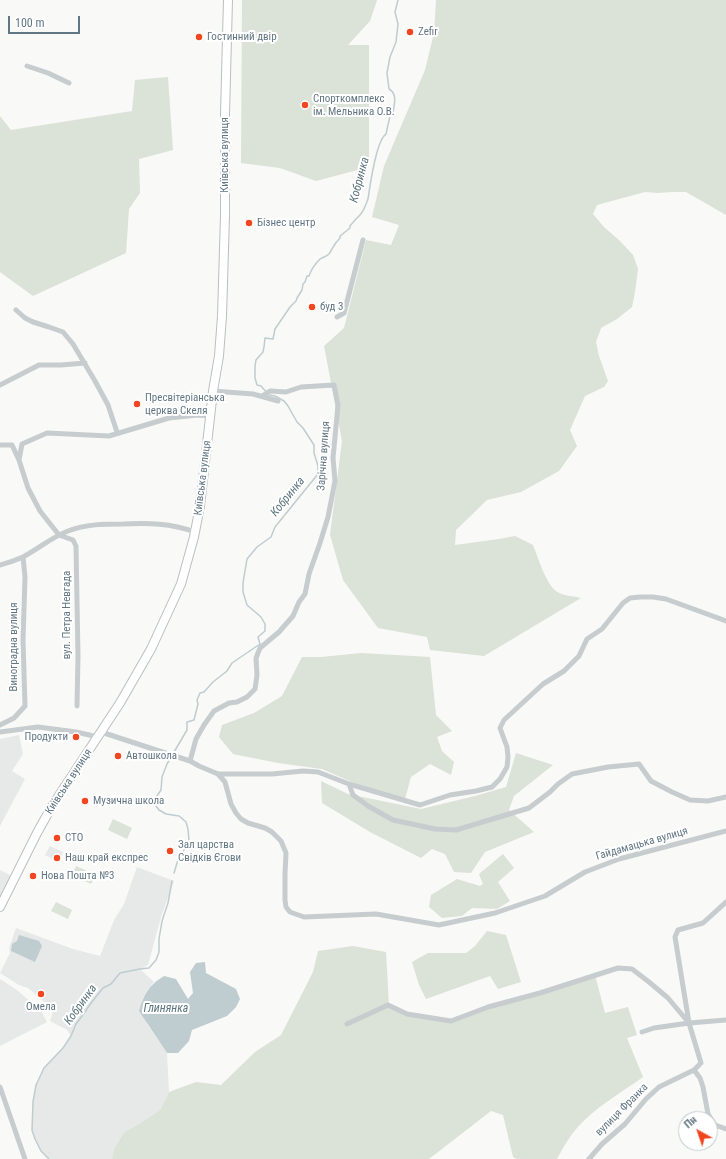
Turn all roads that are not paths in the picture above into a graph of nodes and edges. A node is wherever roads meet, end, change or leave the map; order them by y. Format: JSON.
{"nodes":[{"id":1,"x":228,"y":0,"type":"edge"},
{"id":2,"x":27,"y":66,"type":"dead end"},
{"id":3,"x":69,"y":83,"type":"dead end"},
{"id":4,"x":363,"y":240,"type":"dead end"},
{"id":5,"x":16,"y":310,"type":"dead end"},
{"id":6,"x":337,"y":317,"type":"dead end"},
{"id":7,"x":85,"y":363,"type":"junction"},
{"id":8,"x":0,"y":386,"type":"edge"},
{"id":9,"x":213,"y":391,"type":"junction"},
{"id":10,"x":266,"y":393,"type":"junction"},
{"id":11,"x":278,"y":400,"type":"dead end"},
{"id":12,"x":211,"y":416,"type":"junction"},
{"id":13,"x":117,"y":432,"type":"junction"},
{"id":14,"x":0,"y":445,"type":"edge"},
{"id":15,"x":19,"y":460,"type":"junction"},
{"id":16,"x":195,"y":532,"type":"junction"},
{"id":17,"x":59,"y":535,"type":"junction"},
{"id":18,"x":23,"y":556,"type":"junction"},
{"id":19,"x":0,"y":566,"type":"edge"},
{"id":20,"x":726,"y":621,"type":"edge"},
{"id":21,"x":77,"y":706,"type":"dead end"},
{"id":22,"x":0,"y":725,"type":"edge"},
{"id":23,"x":0,"y":732,"type":"edge"},
{"id":24,"x":100,"y":734,"type":"junction"},
{"id":25,"x":190,"y":760,"type":"junction"},
{"id":26,"x":218,"y":774,"type":"junction"},
{"id":27,"x":349,"y":784,"type":"junction"},
{"id":28,"x":726,"y":797,"type":"edge"},
{"id":29,"x":726,"y":831,"type":"edge"},
{"id":30,"x":726,"y":902,"type":"edge"},
{"id":31,"x":0,"y":907,"type":"edge"},
{"id":32,"x":726,"y":1020,"type":"edge"},
{"id":33,"x":689,"y":1023,"type":"junction"},
{"id":34,"x":347,"y":1024,"type":"dead end"},
{"id":35,"x":642,"y":1032,"type":"dead end"},
{"id":36,"x":694,"y":1070,"type":"junction"},
{"id":37,"x":0,"y":1087,"type":"edge"},
{"id":38,"x":726,"y":1129,"type":"edge"},
{"id":39,"x":25,"y":1159,"type":"edge"},
{"id":40,"x":589,"y":1159,"type":"edge"}],
"edges":[{"from":1,"to":9,"type":"main road","name":"Київська вулиця"},
{"from":2,"to":3,"type":"street"},
{"from":4,"to":6,"type":"street"},
{"from":5,"to":7,"type":"street"},
{"from":7,"to":8,"type":"street"},
{"from":7,"to":13,"type":"street"},
{"from":9,"to":10,"type":"street"},
{"from":9,"to":12,"type":"main road","name":"Київська вулиця"},
{"from":10,"to":11,"type":"street"},
{"from":10,"to":25,"type":"street","name":"Зарічна вулиця"},
{"from":12,"to":13,"type":"street"},
{"from":12,"to":16,"type":"main road","name":"Київська вулиця"},
{"from":13,"to":15,"type":"street"},
{"from":14,"to":15,"type":"street"},
{"from":15,"to":17,"type":"street"},
{"from":16,"to":17,"type":"street"},
{"from":16,"to":24,"type":"main road","name":"Київська вулиця"},
{"from":17,"to":18,"type":"street"},
{"from":17,"to":21,"type":"street","name":"вул. Петра Невгада"},
{"from":18,"to":19,"type":"street"},
{"from":18,"to":22,"type":"street","name":"Виноградна вулиця"},
{"from":20,"to":27,"type":"street"},
{"from":23,"to":24,"type":"street"},
{"from":24,"to":25,"type":"street"},
{"from":24,"to":31,"type":"main road","name":"Київська вулиця"},
{"from":25,"to":26,"type":"street"},
{"from":26,"to":27,"type":"street"},
{"from":26,"to":29,"type":"street","name":"Гайдамацька вулиця"},
{"from":27,"to":28,"type":"street"},
{"from":30,"to":33,"type":"street"},
{"from":32,"to":33,"type":"street"},
{"from":33,"to":34,"type":"street"},
{"from":33,"to":35,"type":"street"},
{"from":33,"to":36,"type":"street"},
{"from":36,"to":38,"type":"street"},
{"from":36,"to":40,"type":"street","name":"вулиця Франка"},
{"from":37,"to":39,"type":"street"}]}
